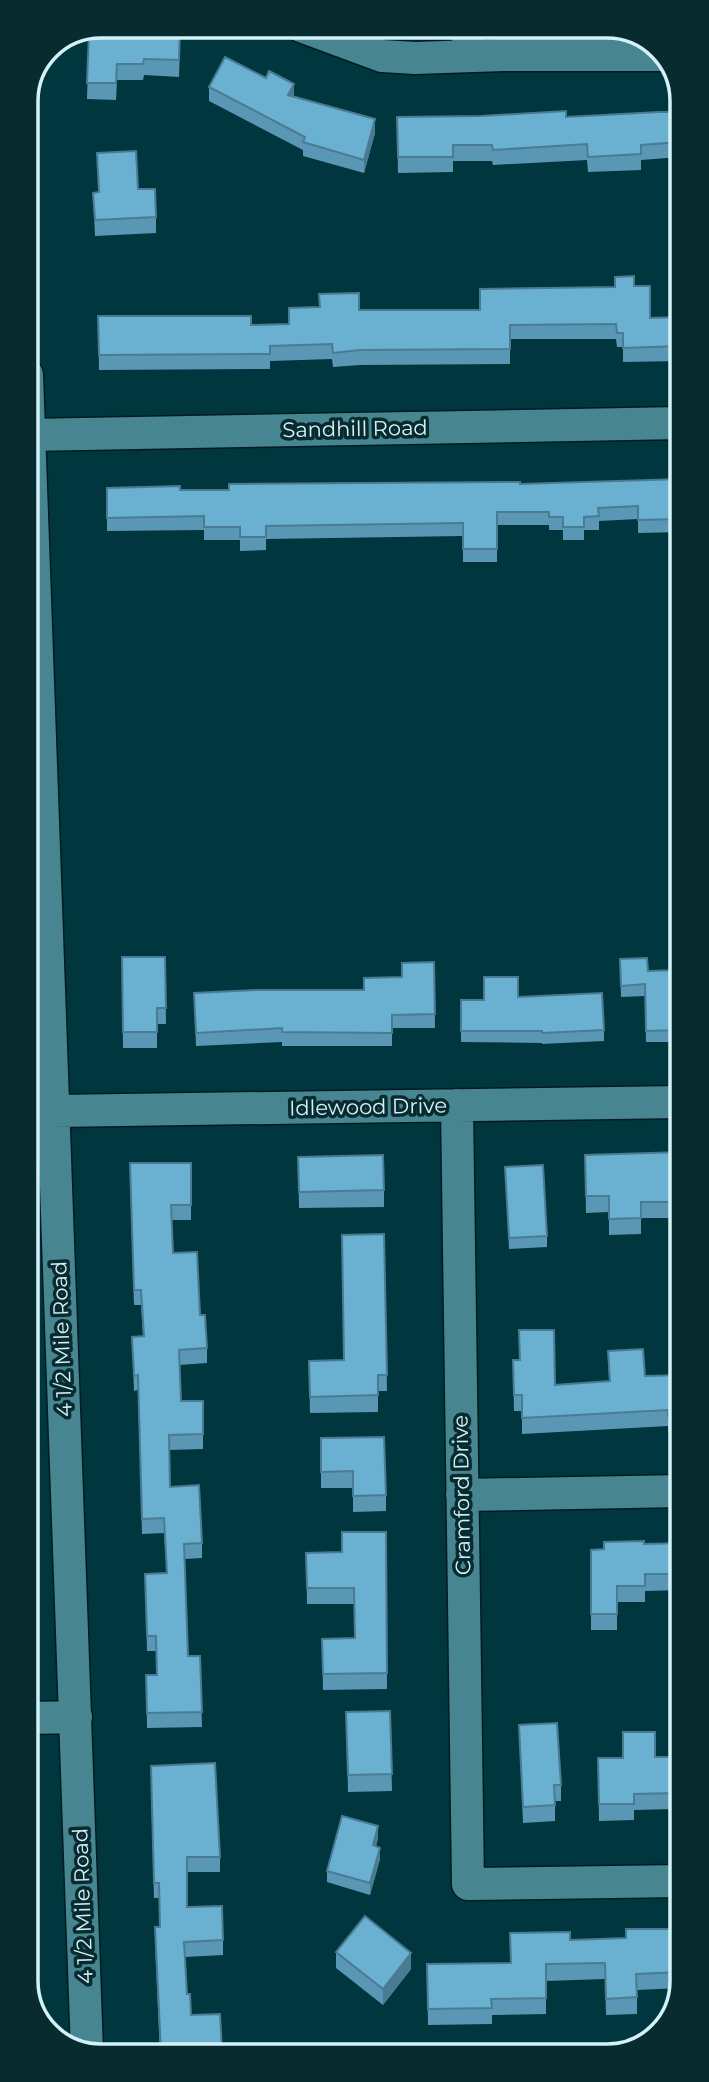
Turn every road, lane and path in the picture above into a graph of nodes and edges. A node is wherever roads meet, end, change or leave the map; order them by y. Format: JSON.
{"nodes":[{"id":1,"x":335,"y":38,"type":"edge"},
{"id":2,"x":496,"y":39,"type":"edge"},
{"id":3,"x":480,"y":46,"type":"edge"},
{"id":4,"x":649,"y":54,"type":"edge"},
{"id":5,"x":670,"y":423,"type":"edge"},
{"id":6,"x":38,"y":435,"type":"edge"},
{"id":7,"x":38,"y":817,"type":"edge"},
{"id":8,"x":670,"y":1102,"type":"edge"},
{"id":9,"x":457,"y":1105,"type":"junction"},
{"id":10,"x":54,"y":1111,"type":"junction"},
{"id":11,"x":670,"y":1491,"type":"edge"},
{"id":12,"x":462,"y":1494,"type":"junction"},
{"id":13,"x":76,"y":1717,"type":"junction"},
{"id":14,"x":38,"y":1718,"type":"edge"},
{"id":15,"x":670,"y":1881,"type":"edge"},
{"id":16,"x":87,"y":2041,"type":"edge"}],
"edges":[{"from":1,"to":3,"type":"street"},
{"from":2,"to":3,"type":"street"},
{"from":3,"to":4,"type":"street"},
{"from":5,"to":6,"type":"street","name":"Sandhill Road"},
{"from":7,"to":10,"type":"street","name":"4 1/2 Mile Road"},
{"from":8,"to":9,"type":"street","name":"Idlewood Drive"},
{"from":9,"to":10,"type":"street","name":"Idlewood Drive"},
{"from":9,"to":12,"type":"street","name":"Cramford Drive"},
{"from":10,"to":13,"type":"street","name":"4 1/2 Mile Road"},
{"from":11,"to":12,"type":"street"},
{"from":12,"to":15,"type":"street","name":"Cramford Drive"},
{"from":13,"to":14,"type":"street"},
{"from":13,"to":16,"type":"street","name":"4 1/2 Mile Road"}]}
